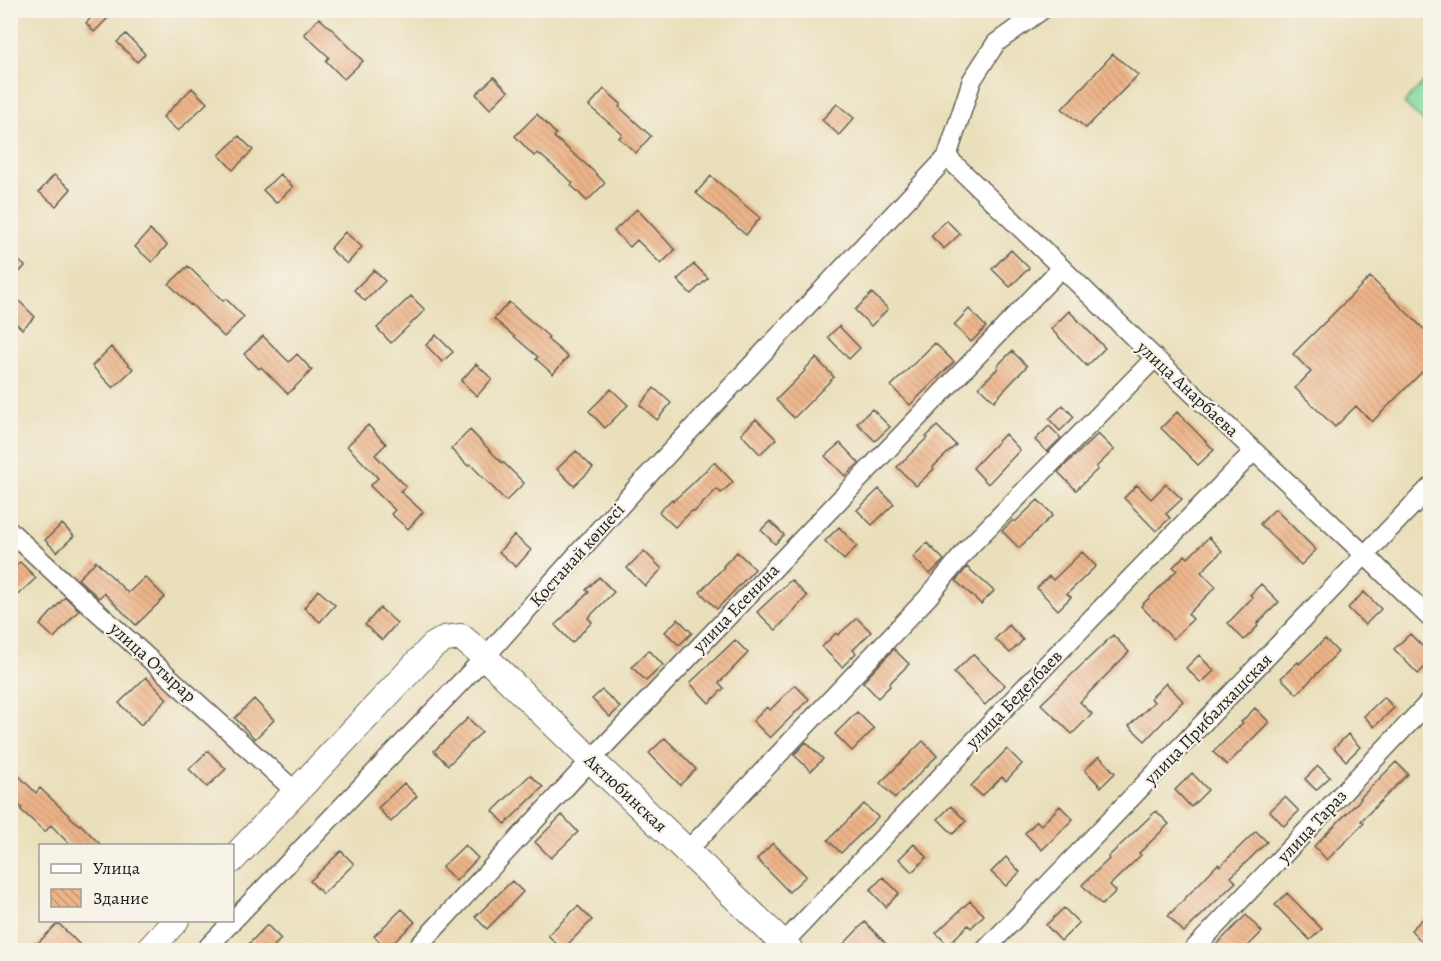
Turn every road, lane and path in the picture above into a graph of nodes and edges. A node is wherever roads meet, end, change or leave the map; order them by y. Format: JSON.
{"nodes":[{"id":1,"x":1042,"y":10,"type":"edge"},
{"id":2,"x":947,"y":157,"type":"junction"},
{"id":3,"x":1061,"y":268,"type":"junction"},
{"id":4,"x":1155,"y":358,"type":"junction"},
{"id":5,"x":1254,"y":451,"type":"junction"},
{"id":6,"x":1431,"y":487,"type":"edge"},
{"id":7,"x":10,"y":531,"type":"edge"},
{"id":8,"x":1366,"y":556,"type":"junction"},
{"id":9,"x":1431,"y":618,"type":"edge"},
{"id":10,"x":485,"y":657,"type":"junction"},
{"id":11,"x":1431,"y":701,"type":"edge"},
{"id":12,"x":591,"y":760,"type":"junction"},
{"id":13,"x":296,"y":792,"type":"junction"},
{"id":14,"x":687,"y":851,"type":"junction"},
{"id":15,"x":234,"y":858,"type":"edge"},
{"id":16,"x":234,"y":921,"type":"edge"},
{"id":17,"x":176,"y":922,"type":"edge"},
{"id":18,"x":233,"y":922,"type":"edge"},
{"id":19,"x":783,"y":948,"type":"edge"},
{"id":20,"x":148,"y":951,"type":"edge"},
{"id":21,"x":205,"y":951,"type":"edge"},
{"id":22,"x":415,"y":951,"type":"edge"},
{"id":23,"x":985,"y":951,"type":"edge"},
{"id":24,"x":1193,"y":951,"type":"edge"}],
"edges":[{"from":1,"to":2,"type":"street"},
{"from":2,"to":3,"type":"street","name":"улица Анарбаева"},
{"from":2,"to":10,"type":"street","name":"Қостанай көшесі"},
{"from":3,"to":4,"type":"street","name":"улица Анарбаева"},
{"from":3,"to":12,"type":"street","name":"улица Есенина"},
{"from":4,"to":5,"type":"street","name":"улица Анарбаева"},
{"from":4,"to":14,"type":"street"},
{"from":5,"to":8,"type":"street","name":"улица Анарбаева"},
{"from":5,"to":19,"type":"street","name":"улица Беделбаев"},
{"from":6,"to":8,"type":"street","name":"улица Прибалхашская"},
{"from":7,"to":13,"type":"street","name":"улица Отырар"},
{"from":8,"to":9,"type":"street","name":"улица Анарбаева"},
{"from":8,"to":23,"type":"street","name":"улица Прибалхашская"},
{"from":10,"to":12,"type":"street","name":"Актюбинская"},
{"from":10,"to":13,"type":"street","name":"Актюбинская"},
{"from":10,"to":16,"type":"street","name":"Қостанай көшесі"},
{"from":11,"to":24,"type":"street","name":"улица Тараз"},
{"from":12,"to":14,"type":"street","name":"Актюбинская"},
{"from":12,"to":22,"type":"street","name":"улица Есенина"},
{"from":13,"to":15,"type":"street"},
{"from":14,"to":19,"type":"street","name":"Актюбинская"},
{"from":17,"to":20,"type":"street"},
{"from":18,"to":21,"type":"street","name":"Қостанай көшесі"}]}
